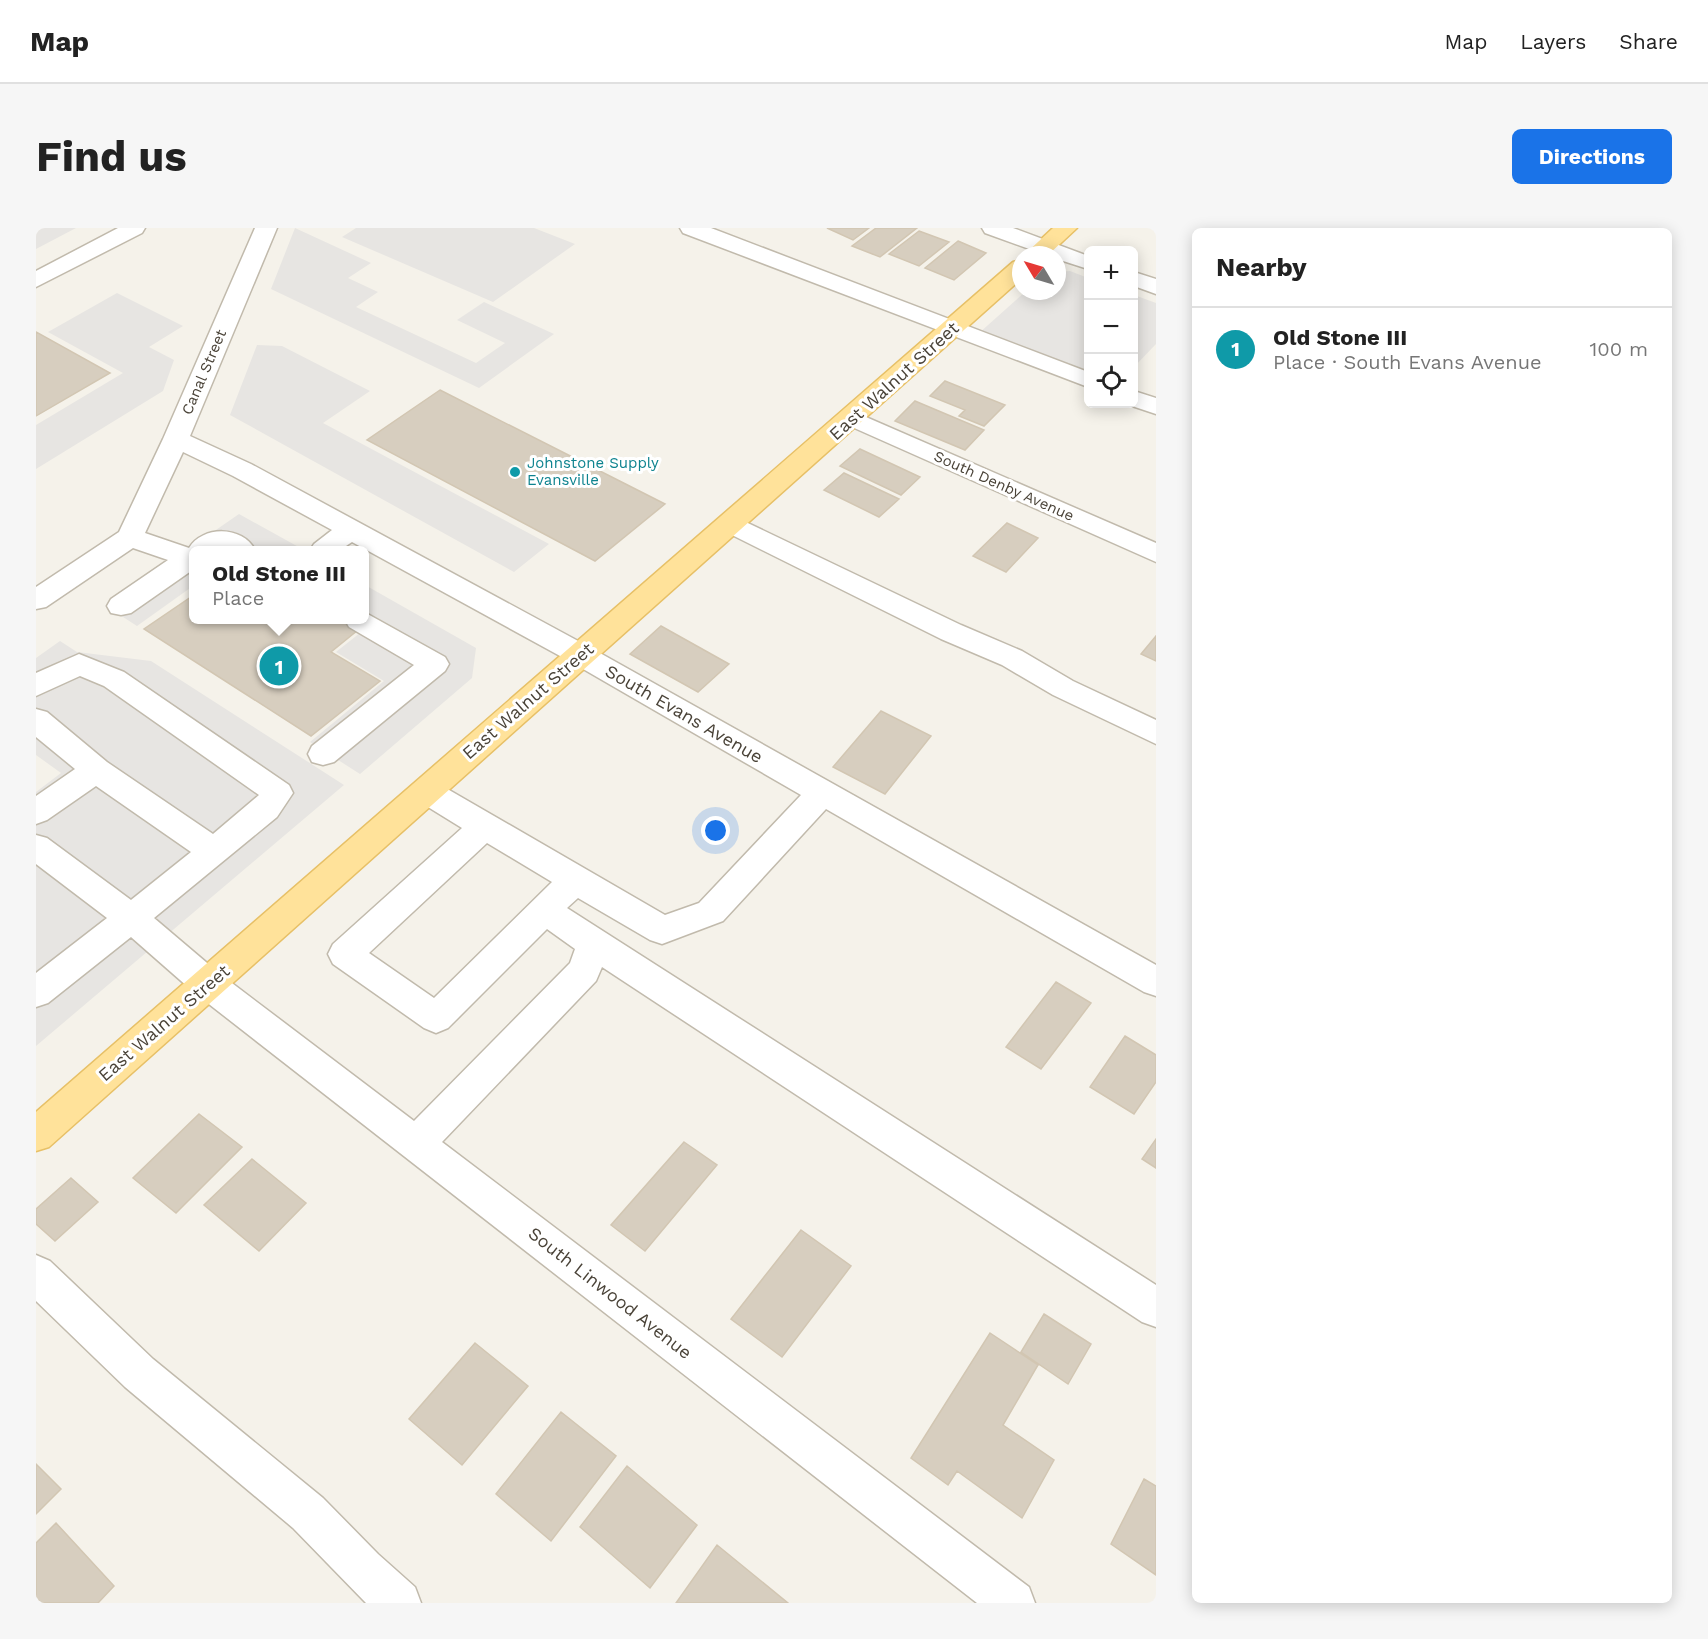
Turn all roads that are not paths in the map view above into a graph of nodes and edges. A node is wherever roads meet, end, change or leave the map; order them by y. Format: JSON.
{"nodes":[{"id":1,"x":134,"y":228,"type":"edge"},
{"id":2,"x":266,"y":228,"type":"edge"},
{"id":3,"x":691,"y":228,"type":"edge"},
{"id":4,"x":993,"y":228,"type":"edge"},
{"id":5,"x":1066,"y":228,"type":"edge"},
{"id":6,"x":1030,"y":246,"type":"edge"},
{"id":7,"x":1046,"y":246,"type":"edge"},
{"id":8,"x":1066,"y":257,"type":"edge"},
{"id":9,"x":1084,"y":261,"type":"edge"},
{"id":10,"x":1012,"y":275,"type":"edge"},
{"id":11,"x":36,"y":280,"type":"edge"},
{"id":12,"x":1138,"y":280,"type":"edge"},
{"id":13,"x":1156,"y":287,"type":"edge"},
{"id":14,"x":954,"y":327,"type":"junction"},
{"id":15,"x":1084,"y":378,"type":"edge"},
{"id":16,"x":1138,"y":400,"type":"edge"},
{"id":17,"x":1156,"y":407,"type":"edge"},
{"id":18,"x":852,"y":418,"type":"junction"},
{"id":19,"x":176,"y":439,"type":"junction"},
{"id":20,"x":731,"y":524,"type":"junction"},
{"id":21,"x":135,"y":526,"type":"junction"},
{"id":22,"x":352,"y":529,"type":"junction"},
{"id":23,"x":208,"y":546,"type":"edge"},
{"id":24,"x":235,"y":546,"type":"edge"},
{"id":25,"x":329,"y":546,"type":"edge"},
{"id":26,"x":189,"y":552,"type":"edge"},
{"id":27,"x":1156,"y":554,"type":"edge"},
{"id":28,"x":189,"y":559,"type":"edge"},
{"id":29,"x":36,"y":600,"type":"edge"},
{"id":30,"x":121,"y":606,"type":"dead end"},
{"id":31,"x":366,"y":624,"type":"edge"},
{"id":32,"x":581,"y":655,"type":"junction"},
{"id":33,"x":36,"y":686,"type":"edge"},
{"id":34,"x":36,"y":720,"type":"edge"},
{"id":35,"x":1156,"y":733,"type":"edge"},
{"id":36,"x":323,"y":754,"type":"dead end"},
{"id":37,"x":96,"y":770,"type":"junction"},
{"id":38,"x":426,"y":791,"type":"junction"},
{"id":39,"x":823,"y":792,"type":"junction"},
{"id":40,"x":36,"y":812,"type":"edge"},
{"id":41,"x":484,"y":826,"type":"junction"},
{"id":42,"x":36,"y":848,"type":"edge"},
{"id":43,"x":214,"y":851,"type":"junction"},
{"id":44,"x":574,"y":880,"type":"junction"},
{"id":45,"x":544,"y":910,"type":"junction"},
{"id":46,"x":131,"y":918,"type":"junction"},
{"id":47,"x":594,"y":944,"type":"junction"},
{"id":48,"x":41,"y":981,"type":"edge"},
{"id":49,"x":1156,"y":982,"type":"edge"},
{"id":50,"x":208,"y":984,"type":"junction"},
{"id":51,"x":36,"y":1135,"type":"edge"},
{"id":52,"x":416,"y":1144,"type":"junction"},
{"id":53,"x":36,"y":1274,"type":"edge"},
{"id":54,"x":1156,"y":1308,"type":"edge"},
{"id":55,"x":399,"y":1603,"type":"edge"},
{"id":56,"x":1012,"y":1603,"type":"edge"}],
"edges":[{"from":1,"to":11,"type":"street"},
{"from":2,"to":19,"type":"street","name":"Canal Street"},
{"from":3,"to":14,"type":"street"},
{"from":4,"to":6,"type":"street"},
{"from":5,"to":7,"type":"main road"},
{"from":8,"to":9,"type":"street"},
{"from":10,"to":14,"type":"main road","name":"East Walnut Street"},
{"from":12,"to":13,"type":"street"},
{"from":14,"to":15,"type":"street"},
{"from":14,"to":18,"type":"main road","name":"East Walnut Street"},
{"from":16,"to":17,"type":"street"},
{"from":18,"to":20,"type":"main road","name":"East Walnut Street"},
{"from":18,"to":27,"type":"street","name":"South Denby Avenue"},
{"from":19,"to":21,"type":"street","name":"Canal Street"},
{"from":19,"to":22,"type":"street","name":"South Evans Avenue"},
{"from":20,"to":32,"type":"main road","name":"East Walnut Street"},
{"from":20,"to":35,"type":"street"},
{"from":21,"to":26,"type":"street"},
{"from":21,"to":29,"type":"street"},
{"from":22,"to":25,"type":"street"},
{"from":22,"to":32,"type":"street","name":"South Evans Avenue"},
{"from":23,"to":24,"type":"street"},
{"from":28,"to":30,"type":"street"},
{"from":31,"to":36,"type":"street"},
{"from":32,"to":38,"type":"main road","name":"East Walnut Street"},
{"from":32,"to":39,"type":"street","name":"South Evans Avenue"},
{"from":33,"to":43,"type":"street"},
{"from":34,"to":37,"type":"street"},
{"from":37,"to":40,"type":"street"},
{"from":37,"to":43,"type":"street"},
{"from":38,"to":41,"type":"street"},
{"from":38,"to":50,"type":"main road","name":"East Walnut Street"},
{"from":39,"to":44,"type":"street"},
{"from":39,"to":49,"type":"street","name":"South Evans Avenue"},
{"from":41,"to":44,"type":"street"},
{"from":41,"to":45,"type":"street"},
{"from":42,"to":46,"type":"street","name":"South Linwood Avenue"},
{"from":43,"to":46,"type":"street"},
{"from":44,"to":45,"type":"street"},
{"from":45,"to":47,"type":"street"},
{"from":46,"to":48,"type":"street"},
{"from":46,"to":50,"type":"street","name":"South Linwood Avenue"},
{"from":47,"to":52,"type":"street"},
{"from":47,"to":54,"type":"street"},
{"from":50,"to":51,"type":"main road","name":"East Walnut Street"},
{"from":50,"to":52,"type":"street","name":"South Linwood Avenue"},
{"from":52,"to":56,"type":"street","name":"South Linwood Avenue"},
{"from":53,"to":55,"type":"street"}]}
